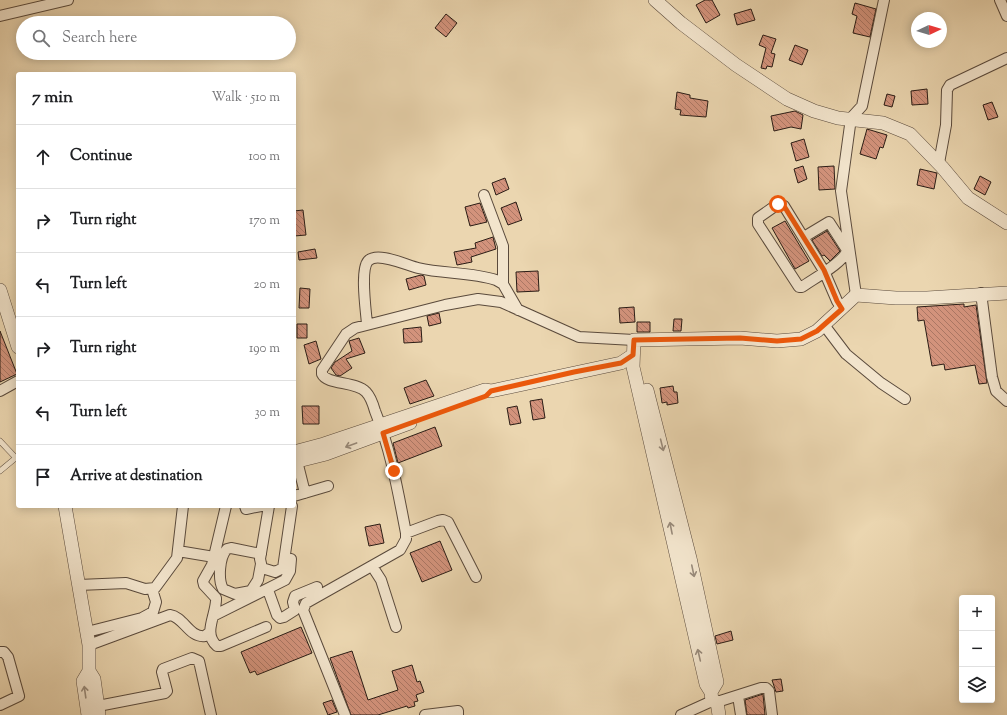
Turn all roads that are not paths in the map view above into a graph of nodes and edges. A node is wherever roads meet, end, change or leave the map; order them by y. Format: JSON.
{"nodes":[{"id":1,"x":68,"y":0,"type":"edge"},
{"id":2,"x":655,"y":0,"type":"edge"},
{"id":3,"x":884,"y":0,"type":"edge"},
{"id":4,"x":1000,"y":0,"type":"edge"},
{"id":5,"x":0,"y":16,"type":"edge"},
{"id":6,"x":1007,"y":16,"type":"edge"},
{"id":7,"x":1007,"y":58,"type":"edge"},
{"id":8,"x":851,"y":118,"type":"junction"},
{"id":9,"x":939,"y":164,"type":"junction"},
{"id":10,"x":484,"y":195,"type":"dead end"},
{"id":11,"x":1007,"y":223,"type":"edge"},
{"id":12,"x":804,"y":237,"type":"junction"},
{"id":13,"x":824,"y":270,"type":"junction"},
{"id":14,"x":502,"y":284,"type":"junction"},
{"id":15,"x":0,"y":290,"type":"edge"},
{"id":16,"x":1007,"y":293,"type":"edge"},
{"id":17,"x":981,"y":294,"type":"junction"},
{"id":18,"x":856,"y":295,"type":"junction"},
{"id":19,"x":3,"y":308,"type":"edge"},
{"id":20,"x":842,"y":309,"type":"junction"},
{"id":21,"x":518,"y":310,"type":"junction"},
{"id":22,"x":367,"y":324,"type":"junction"},
{"id":23,"x":824,"y":325,"type":"junction"},
{"id":24,"x":634,"y":340,"type":"junction"},
{"id":25,"x":16,"y":342,"type":"edge"},
{"id":26,"x":633,"y":355,"type":"junction"},
{"id":27,"x":16,"y":382,"type":"edge"},
{"id":28,"x":0,"y":391,"type":"edge"},
{"id":29,"x":905,"y":398,"type":"dead end"},
{"id":30,"x":1007,"y":401,"type":"edge"},
{"id":31,"x":382,"y":429,"type":"junction"},
{"id":32,"x":0,"y":442,"type":"edge"},
{"id":33,"x":16,"y":456,"type":"edge"},
{"id":34,"x":16,"y":458,"type":"edge"},
{"id":35,"x":296,"y":459,"type":"edge"},
{"id":36,"x":0,"y":462,"type":"edge"},
{"id":37,"x":296,"y":462,"type":"edge"},
{"id":38,"x":5,"y":467,"type":"junction"},
{"id":39,"x":0,"y":471,"type":"edge"},
{"id":40,"x":328,"y":486,"type":"dead end"},
{"id":41,"x":305,"y":493,"type":"junction"},
{"id":42,"x":296,"y":495,"type":"edge"},
{"id":43,"x":65,"y":508,"type":"edge"},
{"id":44,"x":183,"y":508,"type":"edge"},
{"id":45,"x":226,"y":508,"type":"edge"},
{"id":46,"x":269,"y":508,"type":"edge"},
{"id":47,"x":292,"y":508,"type":"edge"},
{"id":48,"x":406,"y":533,"type":"junction"},
{"id":49,"x":178,"y":551,"type":"junction"},
{"id":50,"x":214,"y":557,"type":"junction"},
{"id":51,"x":261,"y":559,"type":"junction"},
{"id":52,"x":291,"y":559,"type":"dead end"},
{"id":53,"x":372,"y":566,"type":"junction"},
{"id":54,"x":476,"y":577,"type":"dead end"},
{"id":55,"x":79,"y":585,"type":"junction"},
{"id":56,"x":317,"y":587,"type":"dead end"},
{"id":57,"x":152,"y":589,"type":"junction"},
{"id":58,"x":268,"y":590,"type":"junction"},
{"id":59,"x":213,"y":616,"type":"junction"},
{"id":60,"x":266,"y":627,"type":"dead end"},
{"id":61,"x":396,"y":627,"type":"dead end"},
{"id":62,"x":210,"y":632,"type":"junction"},
{"id":63,"x":88,"y":638,"type":"junction"},
{"id":64,"x":0,"y":652,"type":"edge"},
{"id":65,"x":89,"y":671,"type":"junction"},
{"id":66,"x":738,"y":696,"type":"junction"},
{"id":67,"x":0,"y":705,"type":"edge"},
{"id":68,"x":715,"y":706,"type":"edge"},
{"id":69,"x":98,"y":711,"type":"edge"},
{"id":70,"x":88,"y":715,"type":"edge"},
{"id":71,"x":211,"y":715,"type":"edge"},
{"id":72,"x":345,"y":715,"type":"edge"},
{"id":73,"x":425,"y":715,"type":"edge"},
{"id":74,"x":458,"y":715,"type":"edge"},
{"id":75,"x":681,"y":715,"type":"edge"},
{"id":76,"x":741,"y":715,"type":"edge"},
{"id":77,"x":772,"y":715,"type":"edge"}],
"edges":[{"from":1,"to":5,"type":"street"},
{"from":2,"to":8,"type":"street"},
{"from":3,"to":8,"type":"street"},
{"from":4,"to":6,"type":"street"},
{"from":7,"to":9,"type":"street"},
{"from":8,"to":9,"type":"street"},
{"from":8,"to":18,"type":"street"},
{"from":9,"to":11,"type":"street"},
{"from":10,"to":14,"type":"street"},
{"from":12,"to":13,"type":"street"},
{"from":12,"to":13,"type":"street"},
{"from":12,"to":13,"type":"street"},
{"from":13,"to":20,"type":"street"},
{"from":14,"to":21,"type":"street"},
{"from":14,"to":22,"type":"street"},
{"from":15,"to":19,"type":"street"},
{"from":16,"to":17,"type":"street"},
{"from":17,"to":18,"type":"street"},
{"from":17,"to":30,"type":"street"},
{"from":18,"to":20,"type":"street"},
{"from":19,"to":25,"type":"street"},
{"from":20,"to":23,"type":"street"},
{"from":21,"to":22,"type":"street"},
{"from":21,"to":24,"type":"street"},
{"from":22,"to":31,"type":"street"},
{"from":23,"to":24,"type":"street"},
{"from":23,"to":29,"type":"street"},
{"from":24,"to":26,"type":"street"},
{"from":26,"to":31,"type":"street"},
{"from":26,"to":68,"type":"street"},
{"from":27,"to":28,"type":"street"},
{"from":31,"to":35,"type":"street"},
{"from":31,"to":48,"type":"street"},
{"from":32,"to":33,"type":"lane"},
{"from":34,"to":38,"type":"lane"},
{"from":36,"to":38,"type":"lane"},
{"from":37,"to":41,"type":"street"},
{"from":38,"to":39,"type":"lane"},
{"from":40,"to":41,"type":"street"},
{"from":41,"to":42,"type":"street"},
{"from":43,"to":55,"type":"street"},
{"from":44,"to":49,"type":"street"},
{"from":45,"to":50,"type":"street"},
{"from":46,"to":51,"type":"street"},
{"from":47,"to":51,"type":"street"},
{"from":48,"to":53,"type":"street"},
{"from":48,"to":54,"type":"street"},
{"from":49,"to":50,"type":"street"},
{"from":49,"to":57,"type":"street"},
{"from":50,"to":59,"type":"street"},
{"from":51,"to":51,"type":"street"},
{"from":52,"to":58,"type":"street"},
{"from":53,"to":61,"type":"street"},
{"from":53,"to":72,"type":"street"},
{"from":55,"to":57,"type":"street"},
{"from":55,"to":63,"type":"street"},
{"from":56,"to":58,"type":"street"},
{"from":57,"to":63,"type":"street"},
{"from":58,"to":59,"type":"street"},
{"from":59,"to":62,"type":"street"},
{"from":60,"to":62,"type":"street"},
{"from":62,"to":63,"type":"street"},
{"from":63,"to":65,"type":"street"},
{"from":64,"to":67,"type":"street"},
{"from":65,"to":69,"type":"street"},
{"from":70,"to":65,"type":"street","one_way":true},
{"from":66,"to":68,"type":"street"},
{"from":66,"to":76,"type":"street"},
{"from":66,"to":77,"type":"street"},
{"from":68,"to":75,"type":"street"},
{"from":69,"to":71,"type":"street"},
{"from":73,"to":74,"type":"street"}]}
